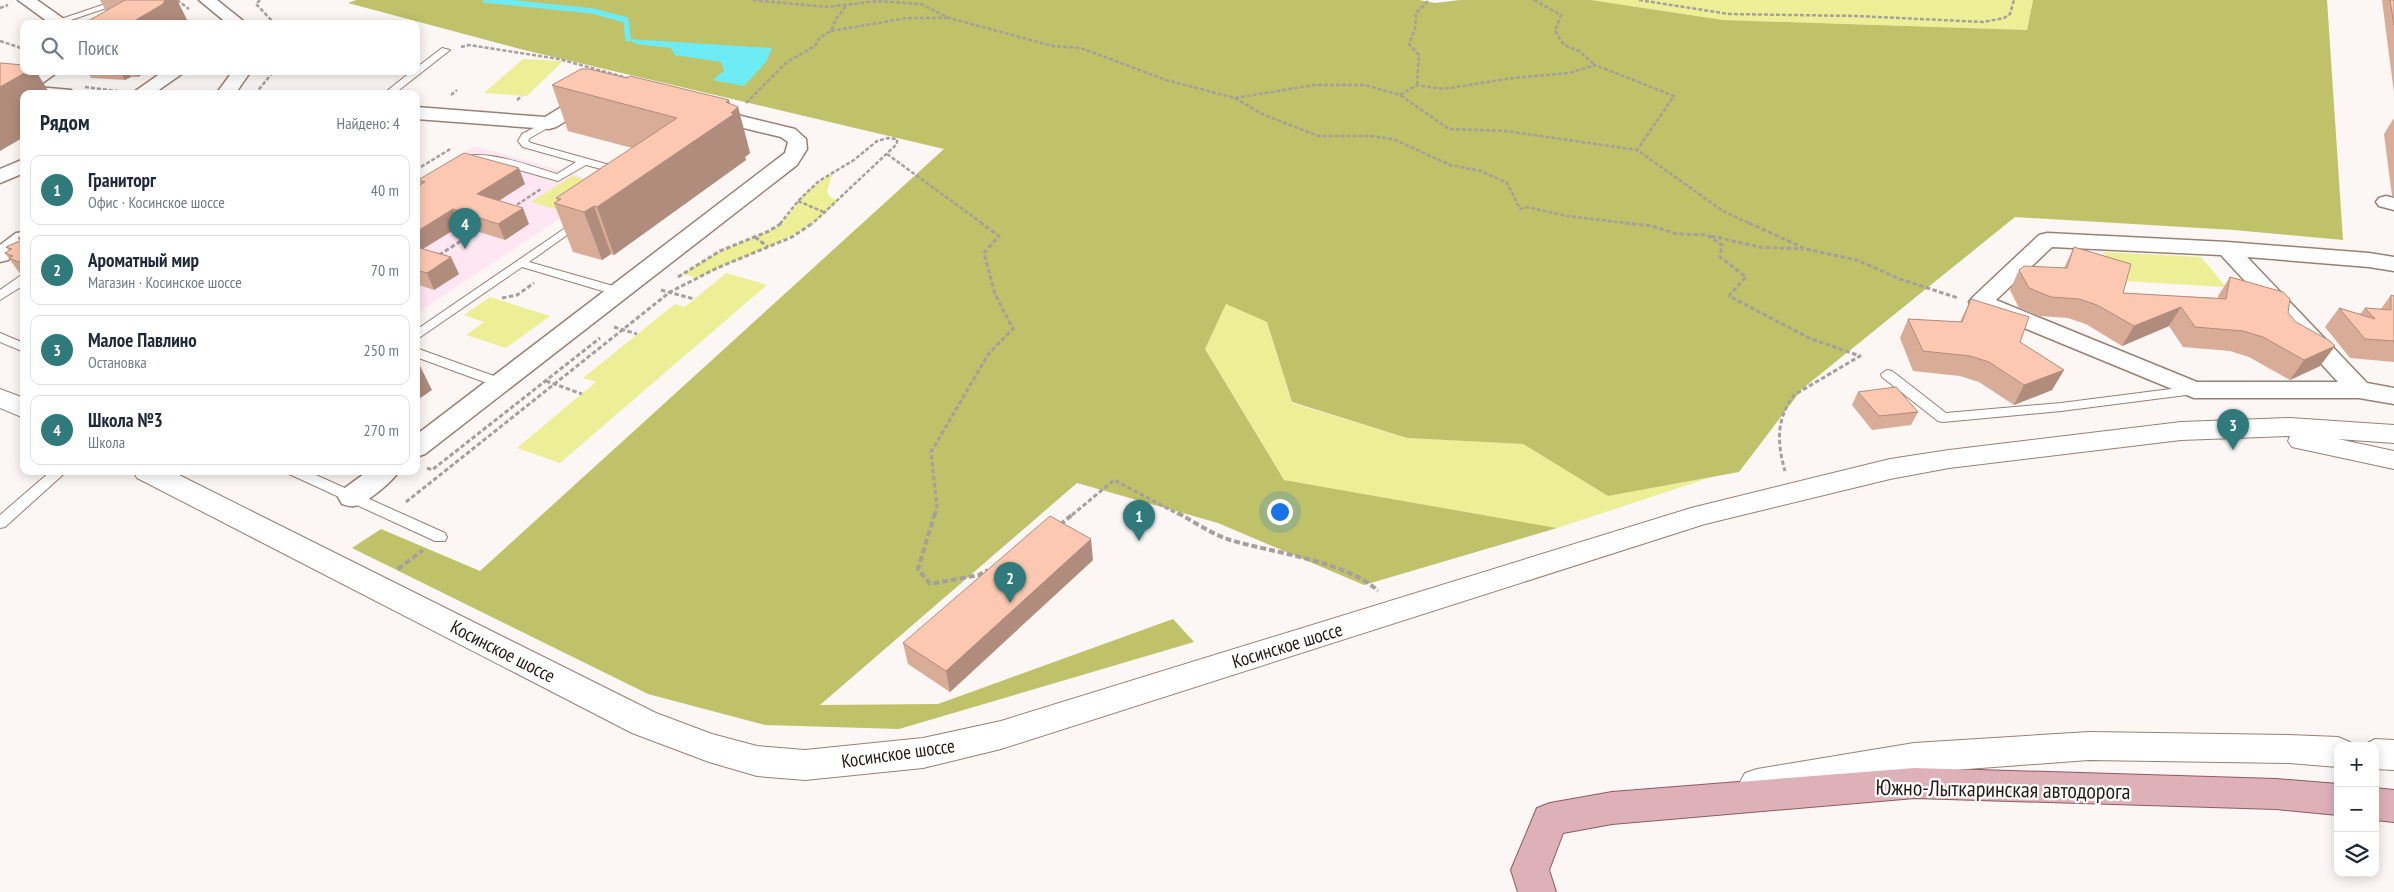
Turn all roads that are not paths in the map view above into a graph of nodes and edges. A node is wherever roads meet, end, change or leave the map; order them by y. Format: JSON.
{"nodes":[{"id":1,"x":26,"y":0,"type":"edge"},
{"id":2,"x":126,"y":0,"type":"edge"},
{"id":3,"x":207,"y":0,"type":"edge"},
{"id":4,"x":58,"y":20,"type":"edge"},
{"id":5,"x":67,"y":20,"type":"edge"},
{"id":6,"x":234,"y":20,"type":"edge"},
{"id":7,"x":445,"y":50,"type":"road end"},
{"id":8,"x":420,"y":69,"type":"edge"},
{"id":9,"x":43,"y":75,"type":"edge"},
{"id":10,"x":168,"y":75,"type":"edge"},
{"id":11,"x":239,"y":75,"type":"edge"},
{"id":12,"x":413,"y":75,"type":"edge"},
{"id":13,"x":136,"y":90,"type":"edge"},
{"id":14,"x":230,"y":90,"type":"edge"},
{"id":15,"x":393,"y":90,"type":"edge"},
{"id":16,"x":17,"y":91,"type":"junction"},
{"id":17,"x":20,"y":91,"type":"edge"},
{"id":18,"x":610,"y":92,"type":"edge"},
{"id":19,"x":0,"y":101,"type":"edge"},
{"id":20,"x":690,"y":110,"type":"edge"},
{"id":21,"x":420,"y":114,"type":"edge"},
{"id":22,"x":549,"y":122,"type":"junction"},
{"id":23,"x":584,"y":161,"type":"junction"},
{"id":24,"x":457,"y":163,"type":"edge"},
{"id":25,"x":20,"y":167,"type":"edge"},
{"id":26,"x":630,"y":174,"type":"edge"},
{"id":27,"x":0,"y":177,"type":"edge"},
{"id":28,"x":590,"y":215,"type":"edge"},
{"id":29,"x":20,"y":241,"type":"edge"},
{"id":30,"x":2227,"y":249,"type":"junction"},
{"id":31,"x":0,"y":255,"type":"edge"},
{"id":32,"x":521,"y":263,"type":"junction"},
{"id":33,"x":2394,"y":264,"type":"edge"},
{"id":34,"x":20,"y":282,"type":"edge"},
{"id":35,"x":620,"y":292,"type":"junction"},
{"id":36,"x":0,"y":296,"type":"edge"},
{"id":37,"x":420,"y":333,"type":"edge"},
{"id":38,"x":0,"y":337,"type":"edge"},
{"id":39,"x":20,"y":346,"type":"edge"},
{"id":40,"x":420,"y":353,"type":"edge"},
{"id":41,"x":1887,"y":374,"type":"dead end"},
{"id":42,"x":500,"y":383,"type":"junction"},
{"id":43,"x":2194,"y":390,"type":"junction"},
{"id":44,"x":2359,"y":390,"type":"junction"},
{"id":45,"x":2394,"y":396,"type":"edge"},
{"id":46,"x":0,"y":397,"type":"edge"},
{"id":47,"x":20,"y":407,"type":"edge"},
{"id":48,"x":2237,"y":428,"type":"junction"},
{"id":49,"x":2394,"y":434,"type":"edge"},
{"id":50,"x":420,"y":458,"type":"edge"},
{"id":51,"x":2394,"y":460,"type":"edge"},
{"id":52,"x":55,"y":475,"type":"edge"},
{"id":53,"x":155,"y":475,"type":"edge"},
{"id":54,"x":303,"y":475,"type":"edge"},
{"id":55,"x":381,"y":475,"type":"edge"},
{"id":56,"x":352,"y":498,"type":"junction"},
{"id":57,"x":0,"y":523,"type":"edge"},
{"id":58,"x":440,"y":537,"type":"road end"},
{"id":59,"x":2334,"y":752,"type":"edge"},
{"id":60,"x":2379,"y":754,"type":"edge"},
{"id":61,"x":2394,"y":755,"type":"edge"},
{"id":62,"x":2276,"y":794,"type":"junction"},
{"id":63,"x":2334,"y":795,"type":"edge"},
{"id":64,"x":2379,"y":796,"type":"edge"},
{"id":65,"x":2394,"y":796,"type":"edge"},
{"id":66,"x":2334,"y":800,"type":"edge"},
{"id":67,"x":2379,"y":804,"type":"edge"},
{"id":68,"x":2394,"y":806,"type":"edge"},
{"id":69,"x":1612,"y":808,"type":"junction"},
{"id":70,"x":1537,"y":892,"type":"edge"}],
"edges":[{"from":1,"to":4,"type":"street"},
{"from":2,"to":5,"type":"lane"},
{"from":3,"to":6,"type":"street"},
{"from":7,"to":8,"type":"lane"},
{"from":9,"to":16,"type":"street"},
{"from":10,"to":13,"type":"street"},
{"from":11,"to":14,"type":"street"},
{"from":12,"to":15,"type":"lane"},
{"from":16,"to":17,"type":"street"},
{"from":16,"to":19,"type":"street"},
{"from":18,"to":22,"type":"street"},
{"from":20,"to":35,"type":"street"},
{"from":21,"to":22,"type":"street"},
{"from":22,"to":23,"type":"lane"},
{"from":23,"to":24,"type":"lane"},
{"from":23,"to":26,"type":"lane"},
{"from":25,"to":27,"type":"street"},
{"from":28,"to":32,"type":"lane"},
{"from":29,"to":31,"type":"street"},
{"from":30,"to":33,"type":"street"},
{"from":30,"to":43,"type":"street"},
{"from":30,"to":44,"type":"street"},
{"from":32,"to":35,"type":"lane"},
{"from":32,"to":37,"type":"lane"},
{"from":34,"to":36,"type":"lane"},
{"from":35,"to":42,"type":"street"},
{"from":38,"to":39,"type":"lane"},
{"from":40,"to":42,"type":"lane"},
{"from":41,"to":43,"type":"lane"},
{"from":42,"to":50,"type":"street"},
{"from":43,"to":44,"type":"street"},
{"from":44,"to":45,"type":"street"},
{"from":46,"to":47,"type":"main road"},
{"from":48,"to":49,"type":"main road"},
{"from":48,"to":51,"type":"main road"},
{"from":48,"to":53,"type":"main road","name":"Косинское шоссе"},
{"from":52,"to":57,"type":"lane"},
{"from":54,"to":56,"type":"lane"},
{"from":55,"to":56,"type":"street"},
{"from":56,"to":58,"type":"lane"},
{"from":59,"to":69,"type":"main road"},
{"from":60,"to":61,"type":"main road"},
{"from":62,"to":63,"type":"main road"},
{"from":62,"to":66,"type":"main road","name":"Южно-Лыткаринская автодорога"},
{"from":62,"to":69,"type":"main road","name":"Южно-Лыткаринская автодорога"},
{"from":64,"to":65,"type":"main road"},
{"from":67,"to":68,"type":"main road"},
{"from":69,"to":70,"type":"main road","name":"Южно-Лыткаринская автодорога"}]}
